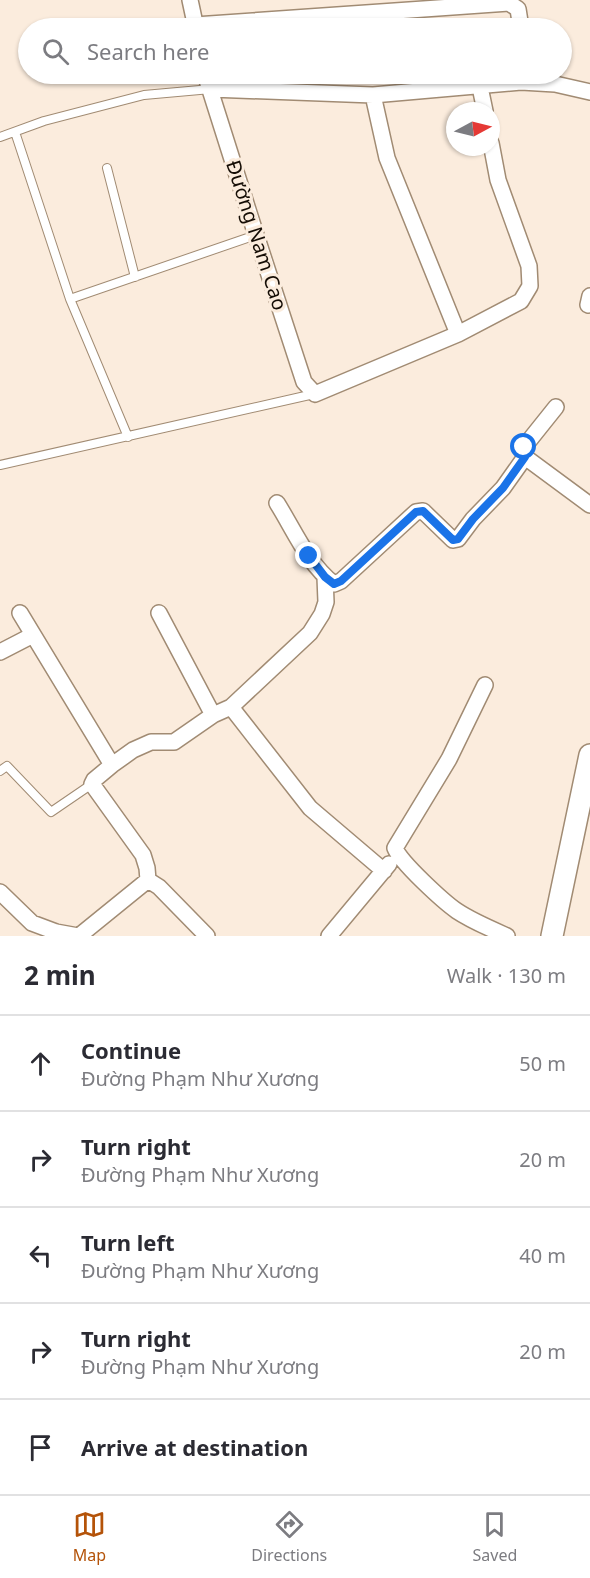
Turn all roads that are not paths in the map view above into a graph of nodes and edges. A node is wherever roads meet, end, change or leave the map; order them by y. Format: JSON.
{"nodes":[{"id":1,"x":190,"y":0,"type":"edge"},
{"id":2,"x":514,"y":2,"type":"edge"},
{"id":3,"x":194,"y":18,"type":"edge"},
{"id":4,"x":313,"y":18,"type":"edge"},
{"id":5,"x":519,"y":18,"type":"edge"},
{"id":6,"x":209,"y":84,"type":"edge"},
{"id":7,"x":494,"y":84,"type":"edge"},
{"id":8,"x":555,"y":84,"type":"edge"},
{"id":9,"x":480,"y":87,"type":"junction"},
{"id":10,"x":211,"y":89,"type":"junction"},
{"id":11,"x":590,"y":92,"type":"edge"},
{"id":12,"x":373,"y":95,"type":"junction"},
{"id":13,"x":483,"y":102,"type":"edge"},
{"id":14,"x":15,"y":132,"type":"junction"},
{"id":15,"x":0,"y":138,"type":"edge"},
{"id":16,"x":493,"y":156,"type":"edge"},
{"id":17,"x":107,"y":168,"type":"dead end"},
{"id":18,"x":256,"y":235,"type":"junction"},
{"id":19,"x":135,"y":278,"type":"junction"},
{"id":20,"x":70,"y":299,"type":"junction"},
{"id":21,"x":458,"y":334,"type":"junction"},
{"id":22,"x":315,"y":394,"type":"junction"},
{"id":23,"x":556,"y":407,"type":"dead end"},
{"id":24,"x":128,"y":437,"type":"junction"},
{"id":25,"x":525,"y":457,"type":"junction"},
{"id":26,"x":0,"y":465,"type":"edge"},
{"id":27,"x":278,"y":502,"type":"dead end"},
{"id":28,"x":590,"y":505,"type":"edge"},
{"id":29,"x":325,"y":577,"type":"junction"},
{"id":30,"x":20,"y":613,"type":"dead end"},
{"id":31,"x":159,"y":613,"type":"dead end"},
{"id":32,"x":33,"y":635,"type":"junction"},
{"id":33,"x":0,"y":652,"type":"edge"},
{"id":34,"x":485,"y":685,"type":"dead end"},
{"id":35,"x":231,"y":707,"type":"junction"},
{"id":36,"x":213,"y":715,"type":"junction"},
{"id":37,"x":590,"y":756,"type":"edge"},
{"id":38,"x":112,"y":765,"type":"junction"},
{"id":39,"x":0,"y":771,"type":"edge"},
{"id":40,"x":92,"y":784,"type":"junction"},
{"id":41,"x":397,"y":854,"type":"junction"},
{"id":42,"x":384,"y":871,"type":"junction"},
{"id":43,"x":148,"y":880,"type":"junction"},
{"id":44,"x":2,"y":895,"type":"edge"},
{"id":45,"x":79,"y":936,"type":"edge"},
{"id":46,"x":207,"y":936,"type":"edge"},
{"id":47,"x":329,"y":936,"type":"edge"},
{"id":48,"x":507,"y":936,"type":"edge"},
{"id":49,"x":552,"y":936,"type":"edge"}],
"edges":[{"from":1,"to":3,"type":"street"},
{"from":2,"to":4,"type":"street"},
{"from":2,"to":5,"type":"street"},
{"from":6,"to":10,"type":"street","name":"Đường Nam Cao"},
{"from":7,"to":9,"type":"street"},
{"from":8,"to":11,"type":"street"},
{"from":9,"to":12,"type":"street"},
{"from":9,"to":13,"type":"street"},
{"from":10,"to":12,"type":"street"},
{"from":10,"to":14,"type":"lane"},
{"from":10,"to":18,"type":"street","name":"Đường Nam Cao"},
{"from":12,"to":21,"type":"street"},
{"from":14,"to":15,"type":"lane"},
{"from":14,"to":20,"type":"lane"},
{"from":16,"to":21,"type":"street"},
{"from":17,"to":19,"type":"lane"},
{"from":18,"to":19,"type":"lane"},
{"from":18,"to":22,"type":"street","name":"Đường Nam Cao"},
{"from":19,"to":20,"type":"lane"},
{"from":20,"to":24,"type":"lane"},
{"from":21,"to":22,"type":"street"},
{"from":22,"to":24,"type":"lane"},
{"from":23,"to":25,"type":"street"},
{"from":24,"to":26,"type":"lane"},
{"from":25,"to":28,"type":"street"},
{"from":25,"to":29,"type":"street"},
{"from":27,"to":29,"type":"street"},
{"from":29,"to":35,"type":"street"},
{"from":30,"to":32,"type":"street"},
{"from":31,"to":36,"type":"street"},
{"from":32,"to":33,"type":"street"},
{"from":32,"to":38,"type":"street"},
{"from":34,"to":41,"type":"street"},
{"from":35,"to":36,"type":"street"},
{"from":35,"to":42,"type":"street"},
{"from":36,"to":38,"type":"street"},
{"from":37,"to":49,"type":"street"},
{"from":38,"to":40,"type":"street"},
{"from":39,"to":40,"type":"lane"},
{"from":40,"to":43,"type":"street"},
{"from":41,"to":42,"type":"street"},
{"from":41,"to":48,"type":"street"},
{"from":42,"to":47,"type":"street"},
{"from":43,"to":45,"type":"street"},
{"from":43,"to":46,"type":"street"},
{"from":44,"to":45,"type":"street"}]}
